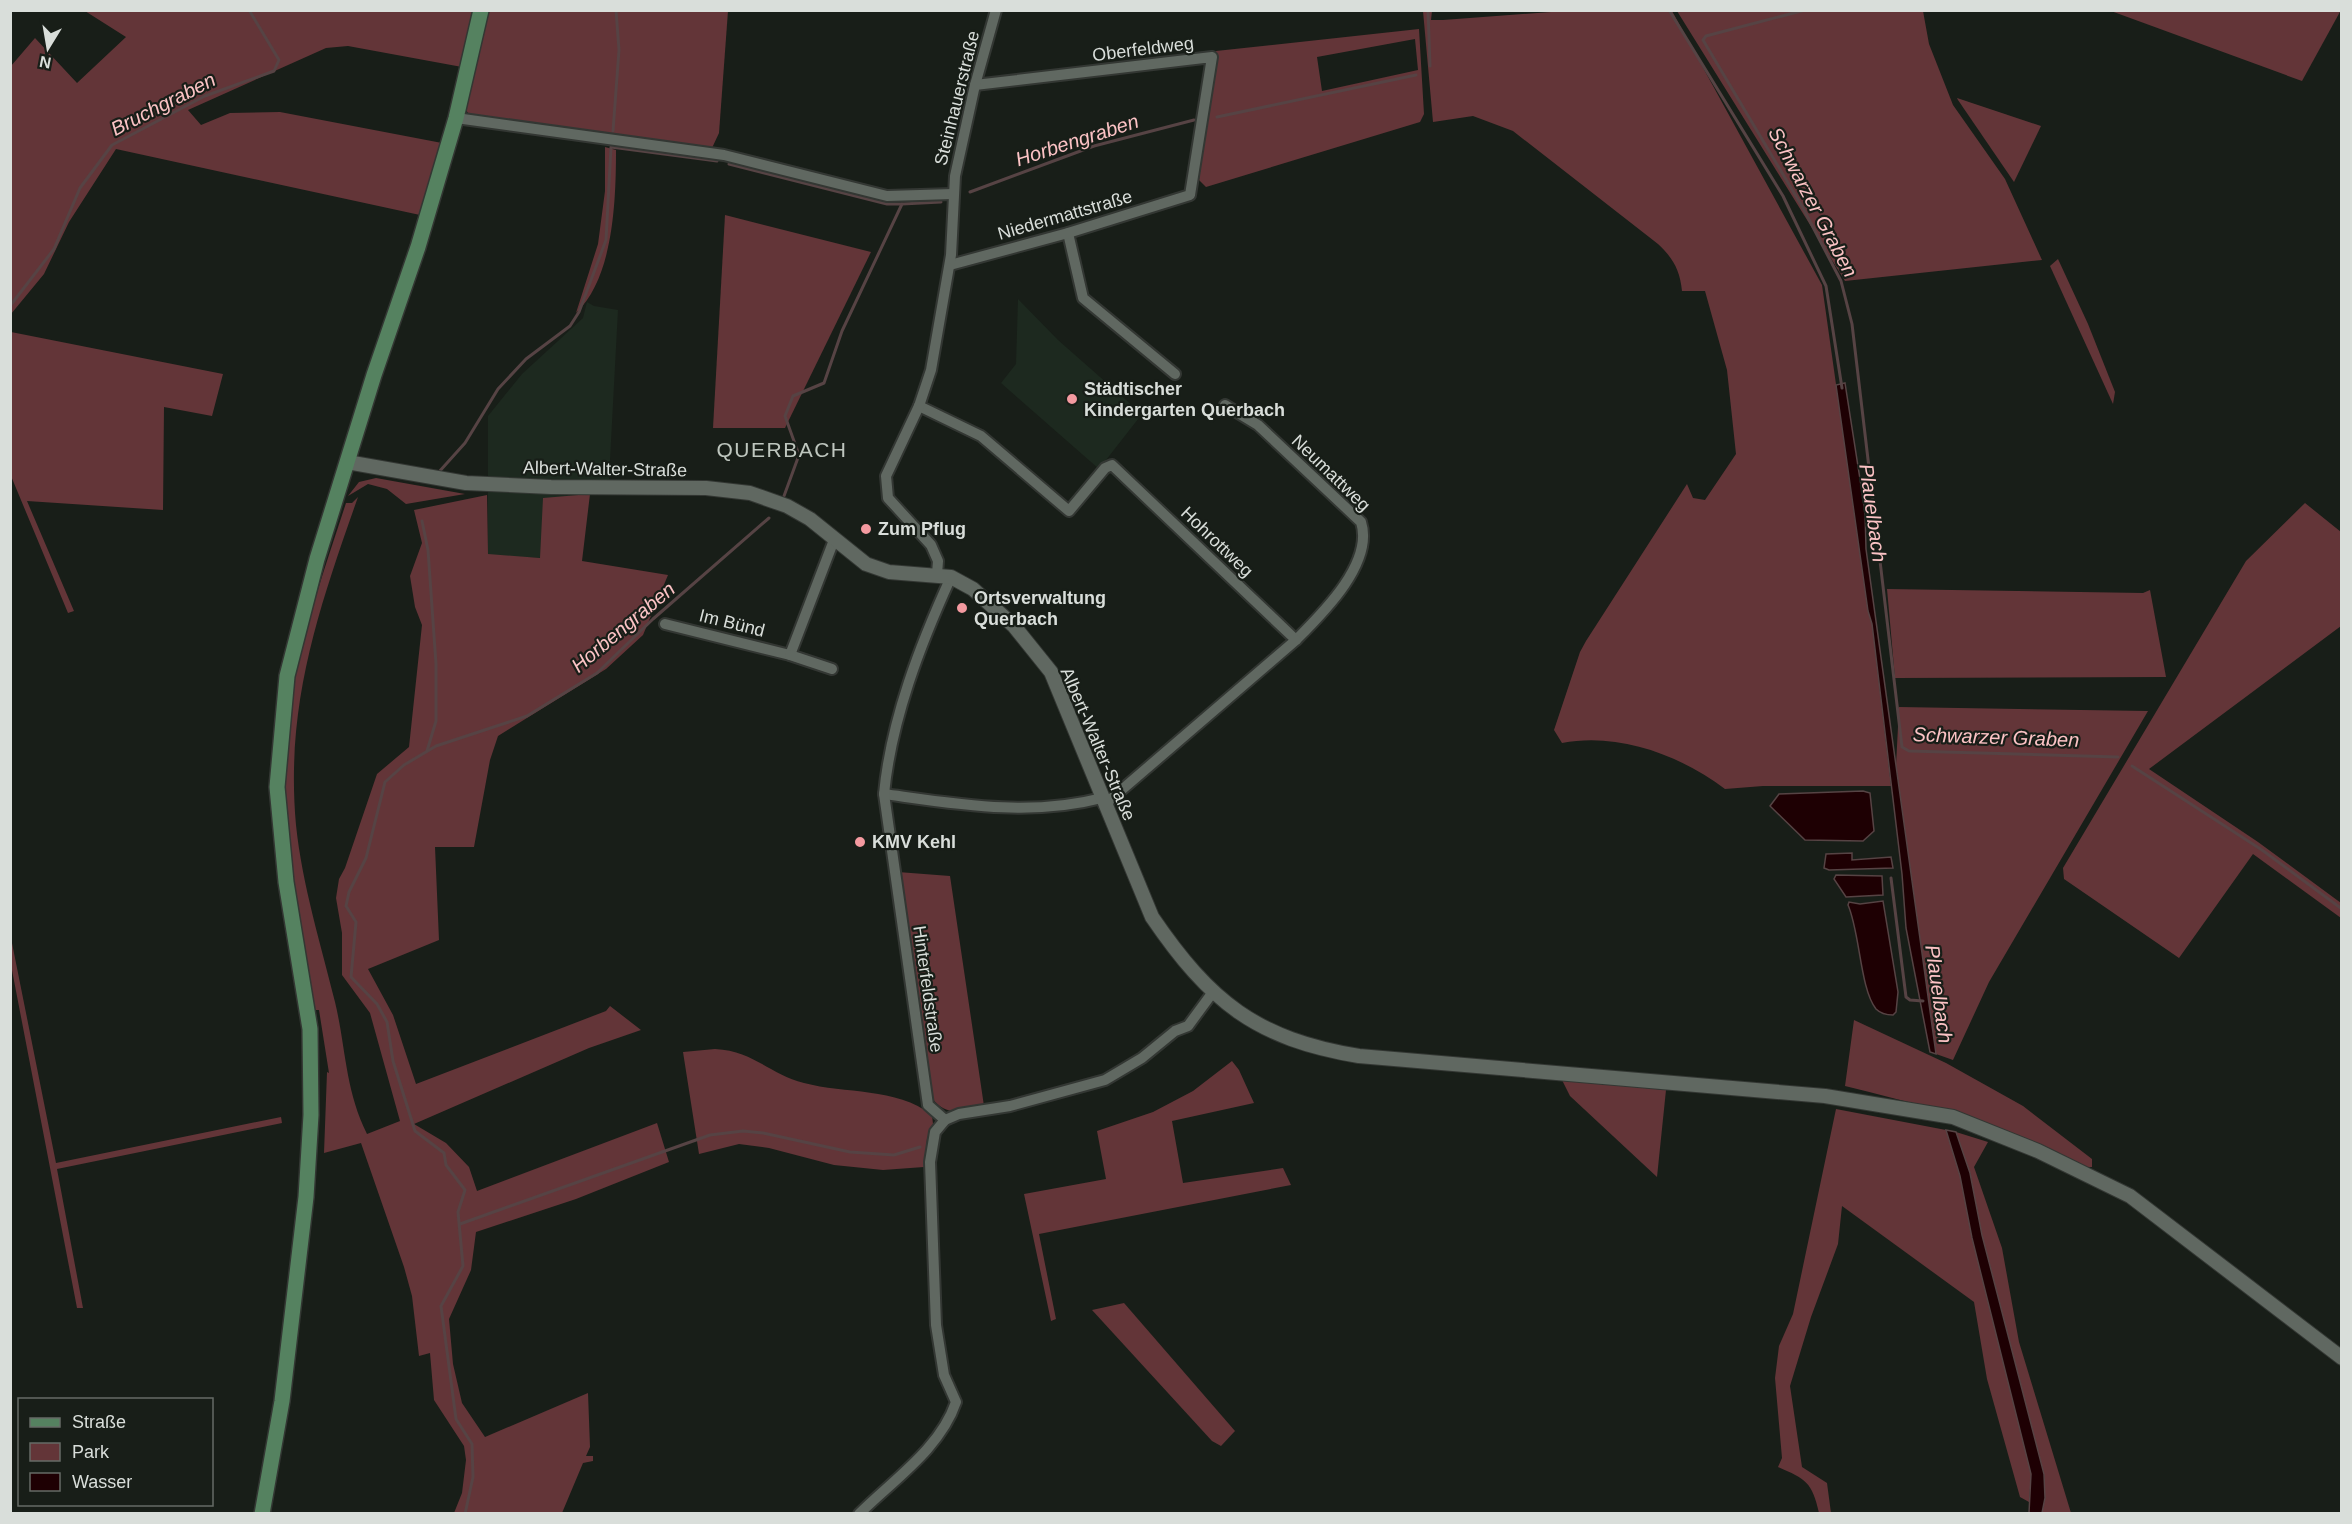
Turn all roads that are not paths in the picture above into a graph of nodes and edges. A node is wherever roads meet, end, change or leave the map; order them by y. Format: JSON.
{"nodes":[{"id":1,"x":481,"y":10,"type":"edge"},
{"id":2,"x":996,"y":10,"type":"edge"},
{"id":3,"x":975,"y":85,"type":"junction"},
{"id":4,"x":456,"y":118,"type":"junction"},
{"id":5,"x":953,"y":194,"type":"junction"},
{"id":6,"x":1190,"y":195,"type":"joint"},
{"id":7,"x":1068,"y":233,"type":"junction"},
{"id":8,"x":950,"y":265,"type":"junction"},
{"id":9,"x":1175,"y":374,"type":"dead end"},
{"id":10,"x":1225,"y":405,"type":"dead end"},
{"id":11,"x":919,"y":406,"type":"junction"},
{"id":12,"x":347,"y":462,"type":"junction"},
{"id":13,"x":834,"y":540,"type":"junction"},
{"id":14,"x":944,"y":576,"type":"junction"},
{"id":15,"x":665,"y":624,"type":"dead end"},
{"id":16,"x":1296,"y":639,"type":"junction"},
{"id":17,"x":790,"y":655,"type":"junction"},
{"id":18,"x":832,"y":669,"type":"dead end"},
{"id":19,"x":884,"y":794,"type":"junction"},
{"id":20,"x":1103,"y":802,"type":"junction"},
{"id":21,"x":1213,"y":992,"type":"junction"},
{"id":22,"x":945,"y":1120,"type":"junction"},
{"id":23,"x":2342,"y":1358,"type":"edge"},
{"id":24,"x":262,"y":1514,"type":"edge"},
{"id":25,"x":859,"y":1514,"type":"edge"}],
"edges":[{"from":1,"to":4,"type":"main road"},
{"from":2,"to":3,"type":"street","name":"Steinhauerstraße"},
{"from":3,"to":5,"type":"street","name":"Steinhauerstraße"},
{"from":3,"to":6,"type":"street","name":"Oberfeldweg"},
{"from":4,"to":5,"type":"street","name":"Steinhauerstraße"},
{"from":4,"to":12,"type":"main road"},
{"from":5,"to":8,"type":"street","name":"Steinhauerstraße"},
{"from":6,"to":7,"type":"street","name":"Niedermattstraße"},
{"from":7,"to":8,"type":"street","name":"Niedermattstraße"},
{"from":7,"to":9,"type":"street"},
{"from":8,"to":11,"type":"street","name":"Steinhauerstraße"},
{"from":10,"to":16,"type":"street","name":"Neumattweg"},
{"from":11,"to":14,"type":"street","name":"Steinhauerstraße"},
{"from":11,"to":16,"type":"street","name":"Hohrottweg"},
{"from":12,"to":13,"type":"street","name":"Albert-Walter-Straße"},
{"from":12,"to":24,"type":"main road"},
{"from":13,"to":14,"type":"street","name":"Albert-Walter-Straße"},
{"from":13,"to":17,"type":"street"},
{"from":14,"to":19,"type":"street","name":"Hinterfeldstraße"},
{"from":14,"to":20,"type":"street","name":"Albert-Walter-Straße"},
{"from":15,"to":17,"type":"street","name":"Im Bünd"},
{"from":16,"to":20,"type":"street"},
{"from":17,"to":18,"type":"street","name":"Im Bünd"},
{"from":19,"to":20,"type":"street"},
{"from":19,"to":22,"type":"street","name":"Hinterfeldstraße"},
{"from":20,"to":21,"type":"street","name":"Albert-Walter-Straße"},
{"from":21,"to":22,"type":"street"},
{"from":21,"to":23,"type":"street","name":"Albert-Walter-Straße"},
{"from":22,"to":25,"type":"street"}]}
